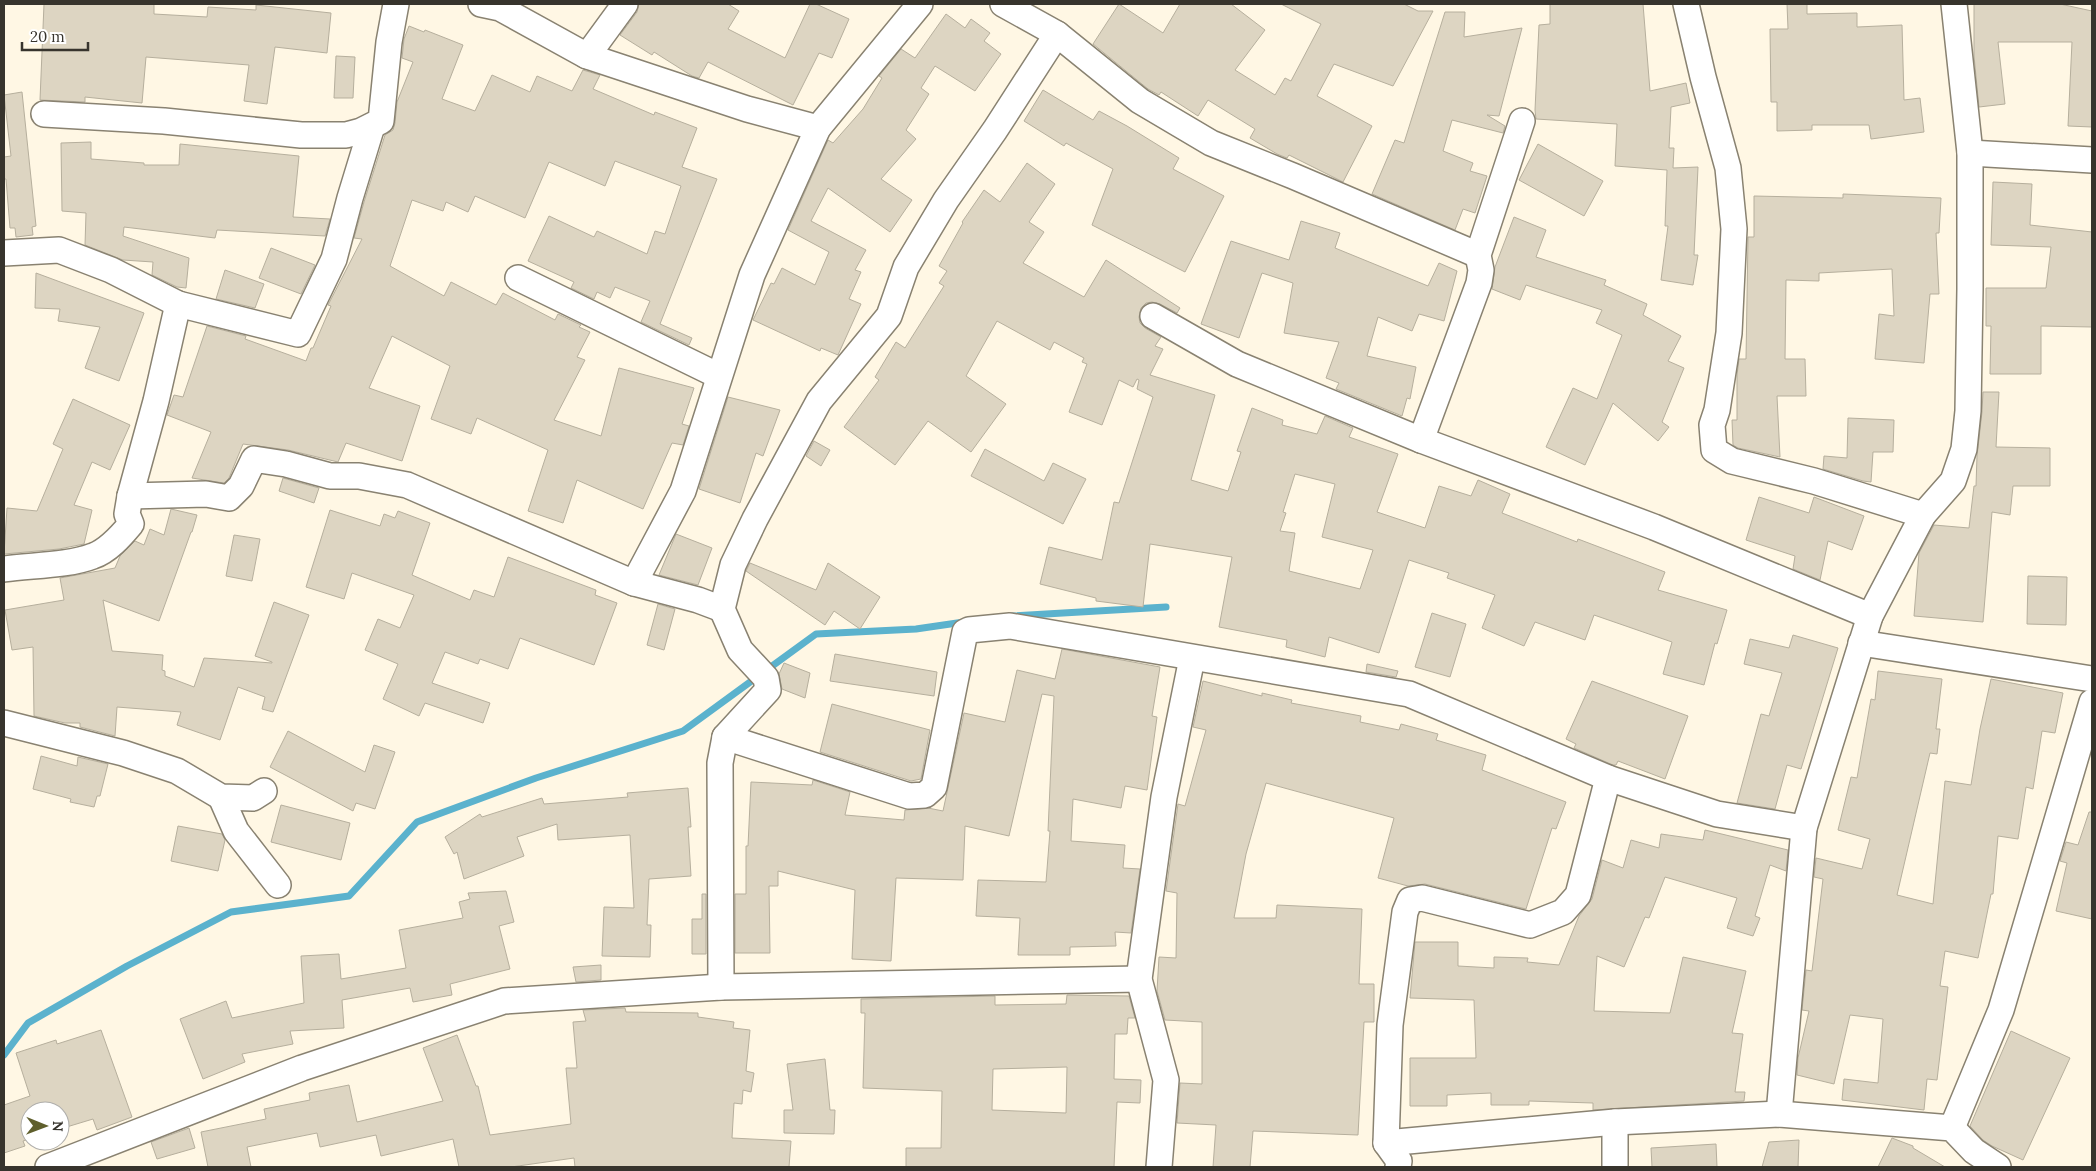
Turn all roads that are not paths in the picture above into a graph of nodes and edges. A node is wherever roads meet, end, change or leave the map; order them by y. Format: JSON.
{"nodes":[{"id":1,"x":396,"y":4,"type":"edge"},
{"id":2,"x":481,"y":4,"type":"edge"},
{"id":3,"x":625,"y":4,"type":"edge"},
{"id":4,"x":920,"y":4,"type":"edge"},
{"id":5,"x":1004,"y":4,"type":"edge"},
{"id":6,"x":1686,"y":4,"type":"edge"},
{"id":7,"x":1954,"y":4,"type":"edge"},
{"id":8,"x":1057,"y":34,"type":"junction"},
{"id":9,"x":588,"y":56,"type":"junction"},
{"id":10,"x":44,"y":114,"type":"dead end"},
{"id":11,"x":1522,"y":121,"type":"dead end"},
{"id":12,"x":372,"y":126,"type":"junction"},
{"id":13,"x":818,"y":128,"type":"junction"},
{"id":14,"x":1970,"y":153,"type":"junction"},
{"id":15,"x":2092,"y":160,"type":"edge"},
{"id":16,"x":4,"y":253,"type":"edge"},
{"id":17,"x":1478,"y":255,"type":"junction"},
{"id":18,"x":518,"y":278,"type":"dead end"},
{"id":19,"x":178,"y":304,"type":"junction"},
{"id":20,"x":1153,"y":316,"type":"dead end"},
{"id":21,"x":719,"y":376,"type":"junction"},
{"id":22,"x":1421,"y":440,"type":"junction"},
{"id":23,"x":130,"y":496,"type":"junction"},
{"id":24,"x":1923,"y":514,"type":"junction"},
{"id":25,"x":4,"y":569,"type":"edge"},
{"id":26,"x":634,"y":583,"type":"junction"},
{"id":27,"x":722,"y":609,"type":"junction"},
{"id":28,"x":1870,"y":616,"type":"junction"},
{"id":29,"x":1861,"y":643,"type":"junction"},
{"id":30,"x":1192,"y":658,"type":"junction"},
{"id":31,"x":2092,"y":679,"type":"edge"},
{"id":32,"x":2092,"y":702,"type":"edge"},
{"id":33,"x":4,"y":722,"type":"edge"},
{"id":34,"x":725,"y":738,"type":"junction"},
{"id":35,"x":1608,"y":778,"type":"junction"},
{"id":36,"x":264,"y":792,"type":"dead end"},
{"id":37,"x":221,"y":797,"type":"junction"},
{"id":38,"x":1804,"y":828,"type":"junction"},
{"id":39,"x":278,"y":885,"type":"dead end"},
{"id":40,"x":1139,"y":979,"type":"junction"},
{"id":41,"x":721,"y":987,"type":"junction"},
{"id":42,"x":1779,"y":1114,"type":"junction"},
{"id":43,"x":1615,"y":1122,"type":"junction"},
{"id":44,"x":1952,"y":1128,"type":"junction"},
{"id":45,"x":1386,"y":1143,"type":"junction"},
{"id":46,"x":1968,"y":1159,"type":"edge"},
{"id":47,"x":48,"y":1167,"type":"edge"},
{"id":48,"x":1158,"y":1167,"type":"edge"},
{"id":49,"x":1398,"y":1167,"type":"edge"},
{"id":50,"x":1615,"y":1167,"type":"edge"},
{"id":51,"x":1998,"y":1167,"type":"edge"}],
"edges":[{"from":1,"to":12,"type":"street"},
{"from":2,"to":9,"type":"street"},
{"from":3,"to":9,"type":"street"},
{"from":4,"to":13,"type":"street"},
{"from":5,"to":8,"type":"street"},
{"from":6,"to":24,"type":"street"},
{"from":7,"to":14,"type":"street"},
{"from":8,"to":17,"type":"street"},
{"from":8,"to":27,"type":"street"},
{"from":9,"to":13,"type":"street"},
{"from":10,"to":12,"type":"street"},
{"from":11,"to":17,"type":"street"},
{"from":12,"to":19,"type":"street"},
{"from":13,"to":21,"type":"street"},
{"from":14,"to":15,"type":"street"},
{"from":14,"to":24,"type":"street"},
{"from":16,"to":19,"type":"street"},
{"from":17,"to":22,"type":"street"},
{"from":18,"to":21,"type":"street"},
{"from":19,"to":23,"type":"street"},
{"from":20,"to":22,"type":"street"},
{"from":21,"to":26,"type":"street"},
{"from":22,"to":28,"type":"street"},
{"from":23,"to":25,"type":"street"},
{"from":23,"to":26,"type":"street"},
{"from":24,"to":28,"type":"street"},
{"from":26,"to":27,"type":"street"},
{"from":27,"to":34,"type":"street"},
{"from":28,"to":29,"type":"street"},
{"from":29,"to":31,"type":"street"},
{"from":29,"to":38,"type":"street"},
{"from":30,"to":34,"type":"street"},
{"from":30,"to":35,"type":"street"},
{"from":30,"to":40,"type":"street"},
{"from":32,"to":44,"type":"street"},
{"from":33,"to":37,"type":"street"},
{"from":34,"to":41,"type":"street"},
{"from":35,"to":38,"type":"street"},
{"from":35,"to":45,"type":"street"},
{"from":36,"to":37,"type":"street"},
{"from":37,"to":39,"type":"street"},
{"from":38,"to":42,"type":"street"},
{"from":40,"to":41,"type":"street"},
{"from":40,"to":48,"type":"street"},
{"from":41,"to":47,"type":"street"},
{"from":42,"to":43,"type":"street"},
{"from":42,"to":44,"type":"street"},
{"from":43,"to":45,"type":"street"},
{"from":43,"to":50,"type":"street"},
{"from":44,"to":46,"type":"street"},
{"from":45,"to":49,"type":"street"},
{"from":46,"to":51,"type":"street"}]}
